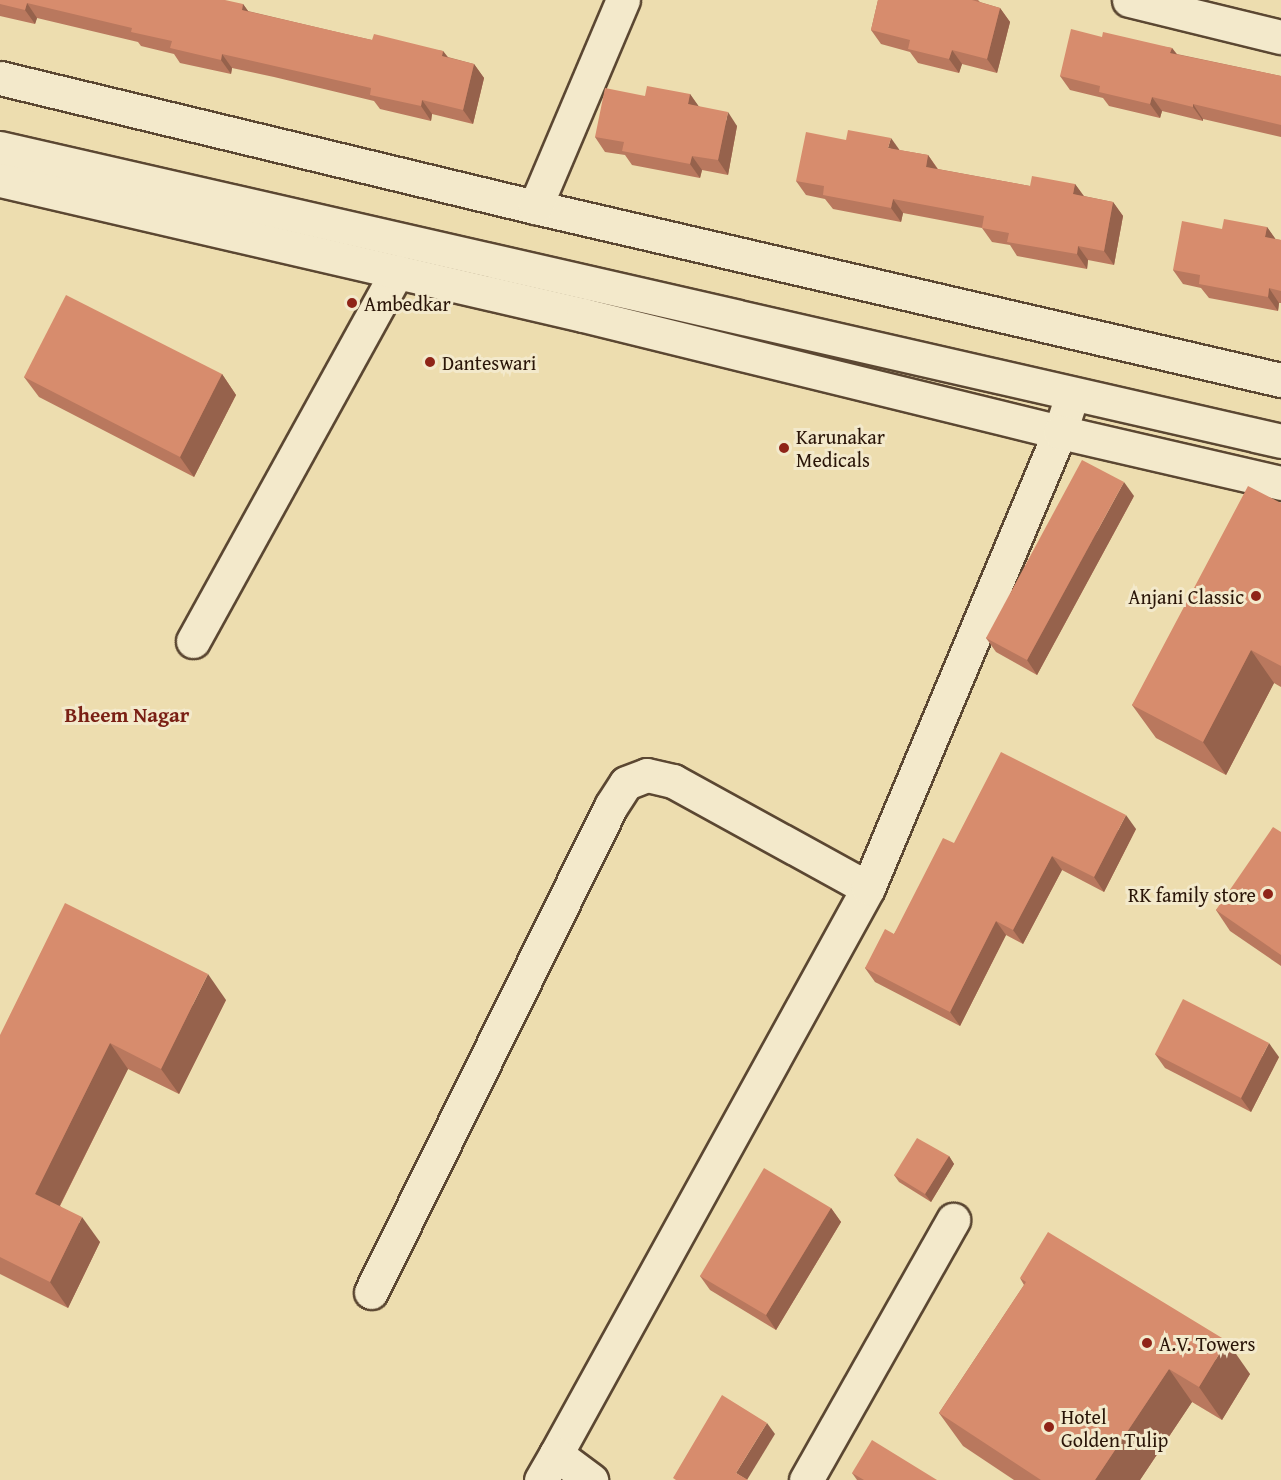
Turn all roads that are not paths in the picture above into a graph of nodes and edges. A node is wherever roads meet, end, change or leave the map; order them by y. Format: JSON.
{"nodes":[{"id":1,"x":622,"y":0,"type":"edge"},
{"id":2,"x":1129,"y":0,"type":"edge"},
{"id":3,"x":1281,"y":38,"type":"edge"},
{"id":4,"x":0,"y":78,"type":"edge"},
{"id":5,"x":0,"y":148,"type":"edge"},
{"id":6,"x":0,"y":180,"type":"edge"},
{"id":7,"x":535,"y":207,"type":"junction"},
{"id":8,"x":397,"y":272,"type":"junction"},
{"id":9,"x":1281,"y":380,"type":"edge"},
{"id":10,"x":1072,"y":394,"type":"junction"},
{"id":11,"x":1060,"y":432,"type":"junction"},
{"id":12,"x":1281,"y":441,"type":"edge"},
{"id":13,"x":1281,"y":483,"type":"edge"},
{"id":14,"x":193,"y":641,"type":"dead end"},
{"id":15,"x":868,"y":888,"type":"junction"},
{"id":16,"x":953,"y":1220,"type":"dead end"},
{"id":17,"x":371,"y":1292,"type":"dead end"},
{"id":18,"x":548,"y":1467,"type":"edge"},
{"id":19,"x":591,"y":1480,"type":"edge"},
{"id":20,"x":806,"y":1480,"type":"edge"}],
"edges":[{"from":1,"to":7,"type":"street"},
{"from":2,"to":3,"type":"street"},
{"from":4,"to":7,"type":"street"},
{"from":5,"to":10,"type":"street"},
{"from":6,"to":8,"type":"street"},
{"from":7,"to":9,"type":"street"},
{"from":8,"to":11,"type":"street"},
{"from":8,"to":14,"type":"street"},
{"from":10,"to":11,"type":"street"},
{"from":10,"to":12,"type":"street"},
{"from":11,"to":13,"type":"street"},
{"from":11,"to":15,"type":"street"},
{"from":15,"to":17,"type":"street"},
{"from":15,"to":18,"type":"street"},
{"from":16,"to":20,"type":"street"},
{"from":18,"to":19,"type":"street"}]}
